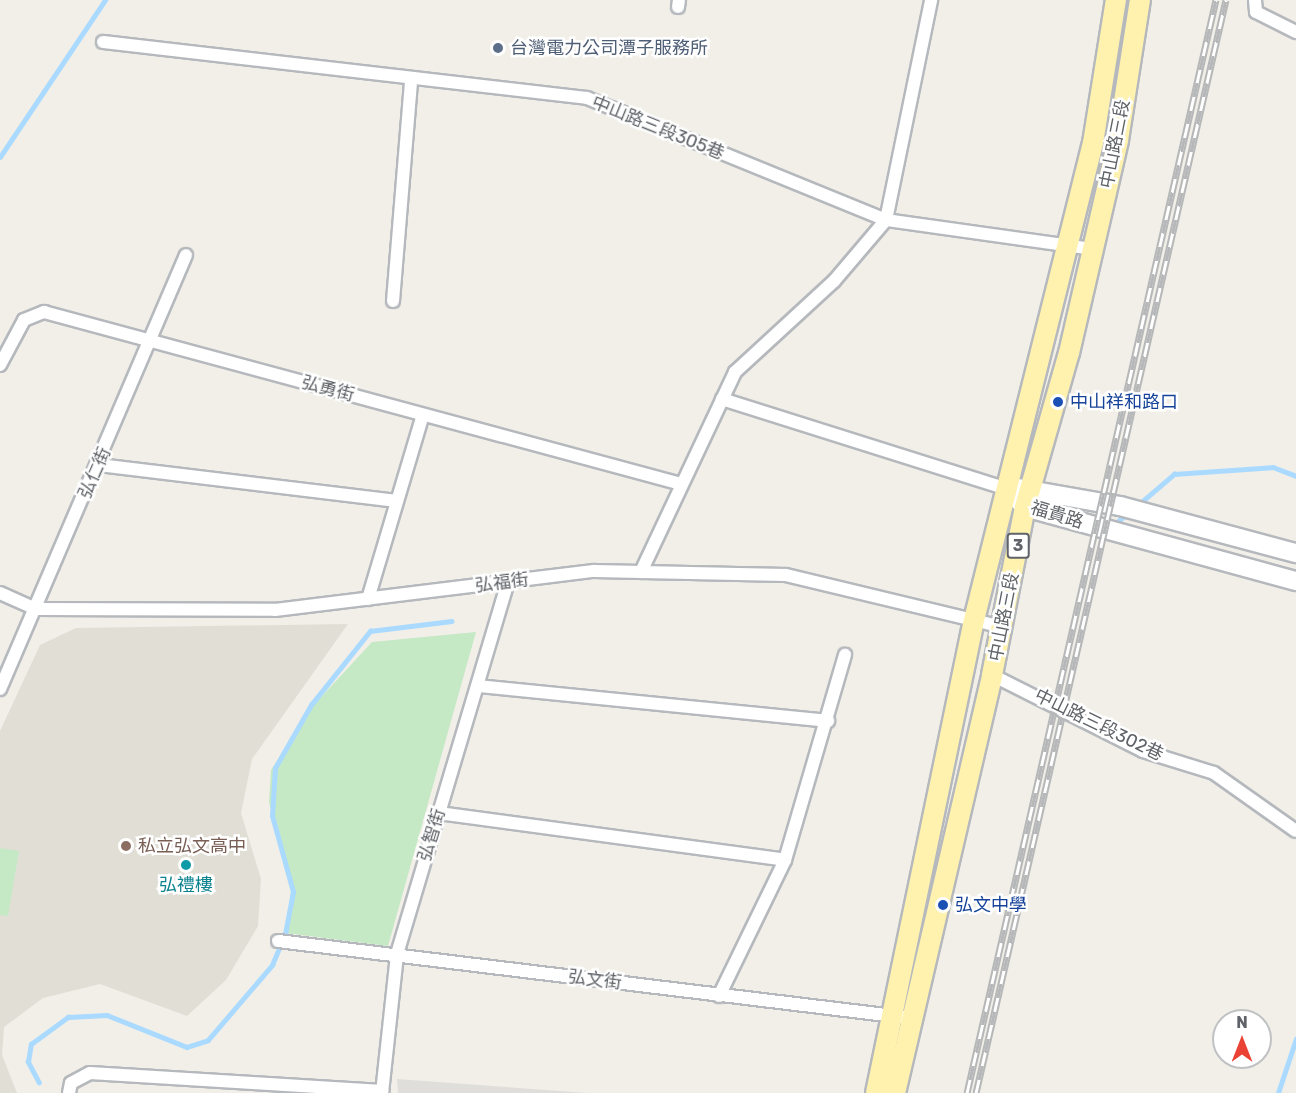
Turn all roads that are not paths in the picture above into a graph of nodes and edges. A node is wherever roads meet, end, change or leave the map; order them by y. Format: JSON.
{"nodes":[{"id":1,"x":931,"y":0,"type":"edge"},
{"id":2,"x":1116,"y":0,"type":"edge"},
{"id":3,"x":1140,"y":0,"type":"edge"},
{"id":4,"x":1255,"y":0,"type":"edge"},
{"id":5,"x":1296,"y":32,"type":"edge"},
{"id":6,"x":104,"y":42,"type":"dead end"},
{"id":7,"x":411,"y":81,"type":"junction"},
{"id":8,"x":886,"y":220,"type":"junction"},
{"id":9,"x":1066,"y":243,"type":"junction"},
{"id":10,"x":1093,"y":249,"type":"junction"},
{"id":11,"x":186,"y":255,"type":"dead end"},
{"id":12,"x":393,"y":301,"type":"dead end"},
{"id":13,"x":153,"y":342,"type":"junction"},
{"id":14,"x":0,"y":365,"type":"edge"},
{"id":15,"x":722,"y":399,"type":"junction"},
{"id":16,"x":423,"y":415,"type":"junction"},
{"id":17,"x":99,"y":465,"type":"junction"},
{"id":18,"x":681,"y":484,"type":"junction"},
{"id":19,"x":1031,"y":486,"type":"junction"},
{"id":20,"x":1007,"y":489,"type":"junction"},
{"id":21,"x":397,"y":501,"type":"junction"},
{"id":22,"x":1025,"y":507,"type":"junction"},
{"id":23,"x":1296,"y":553,"type":"edge"},
{"id":24,"x":641,"y":573,"type":"junction"},
{"id":25,"x":1296,"y":581,"type":"edge"},
{"id":26,"x":508,"y":582,"type":"junction"},
{"id":27,"x":0,"y":593,"type":"edge"},
{"id":28,"x":368,"y":599,"type":"junction"},
{"id":29,"x":36,"y":609,"type":"junction"},
{"id":30,"x":973,"y":624,"type":"junction"},
{"id":31,"x":1002,"y":627,"type":"junction"},
{"id":32,"x":845,"y":655,"type":"dead end"},
{"id":33,"x":992,"y":675,"type":"junction"},
{"id":34,"x":478,"y":686,"type":"junction"},
{"id":35,"x":0,"y":689,"type":"edge"},
{"id":36,"x":828,"y":721,"type":"junction"},
{"id":37,"x":439,"y":813,"type":"junction"},
{"id":38,"x":1296,"y":831,"type":"edge"},
{"id":39,"x":785,"y":860,"type":"junction"},
{"id":40,"x":278,"y":941,"type":"dead end"},
{"id":41,"x":397,"y":954,"type":"junction"},
{"id":42,"x":719,"y":996,"type":"junction"},
{"id":43,"x":903,"y":1016,"type":"junction"},
{"id":44,"x":382,"y":1092,"type":"edge"},
{"id":45,"x":69,"y":1093,"type":"edge"},
{"id":46,"x":876,"y":1093,"type":"edge"},
{"id":47,"x":895,"y":1093,"type":"edge"}],
"edges":[{"from":1,"to":8,"type":"street"},
{"from":2,"to":9,"type":"main road","name":"中山路三段","number":"3"},
{"from":3,"to":10,"type":"main road","name":"中山路三段","number":"3"},
{"from":4,"to":5,"type":"street"},
{"from":6,"to":7,"type":"street","name":"中山路三段305巷"},
{"from":7,"to":8,"type":"street","name":"中山路三段305巷"},
{"from":7,"to":12,"type":"street"},
{"from":8,"to":9,"type":"street","name":"中山路三段305巷"},
{"from":8,"to":15,"type":"street"},
{"from":9,"to":10,"type":"street","name":"中山路三段305巷"},
{"from":9,"to":20,"type":"main road","name":"中山路三段","number":"3"},
{"from":10,"to":19,"type":"main road","name":"中山路三段","number":"3"},
{"from":11,"to":13,"type":"street","name":"弘仁街"},
{"from":13,"to":14,"type":"street","name":"弘勇街"},
{"from":13,"to":16,"type":"street","name":"弘勇街"},
{"from":13,"to":17,"type":"street","name":"弘仁街"},
{"from":15,"to":18,"type":"street"},
{"from":15,"to":20,"type":"street"},
{"from":16,"to":18,"type":"street","name":"弘勇街"},
{"from":16,"to":21,"type":"street"},
{"from":17,"to":21,"type":"street"},
{"from":17,"to":29,"type":"street","name":"弘仁街"},
{"from":18,"to":24,"type":"street"},
{"from":19,"to":20,"type":"street","name":"福貴路"},
{"from":19,"to":22,"type":"main road","name":"中山路三段","number":"3"},
{"from":19,"to":23,"type":"street","name":"福貴路"},
{"from":20,"to":22,"type":"street","name":"福貴路"},
{"from":20,"to":30,"type":"main road","name":"中山路三段","number":"3"},
{"from":21,"to":28,"type":"street"},
{"from":22,"to":25,"type":"street","name":"福貴路"},
{"from":22,"to":31,"type":"main road","name":"中山路三段","number":"3"},
{"from":24,"to":26,"type":"street","name":"弘福街"},
{"from":24,"to":30,"type":"street","name":"弘福街"},
{"from":26,"to":28,"type":"street","name":"弘福街"},
{"from":26,"to":34,"type":"street","name":"弘智街"},
{"from":27,"to":29,"type":"street","name":"弘福街"},
{"from":28,"to":29,"type":"street","name":"弘福街"},
{"from":29,"to":35,"type":"street","name":"弘仁街"},
{"from":30,"to":31,"type":"street","name":"弘福街"},
{"from":30,"to":43,"type":"main road","name":"中山路三段","number":"3"},
{"from":31,"to":33,"type":"main road","name":"中山路三段","number":"3"},
{"from":32,"to":36,"type":"street"},
{"from":33,"to":38,"type":"street","name":"中山路三段302巷"},
{"from":33,"to":43,"type":"main road","name":"中山路三段","number":"3"},
{"from":34,"to":36,"type":"street"},
{"from":34,"to":37,"type":"street","name":"弘智街"},
{"from":36,"to":39,"type":"street"},
{"from":37,"to":39,"type":"street"},
{"from":37,"to":41,"type":"street","name":"弘智街"},
{"from":39,"to":42,"type":"street"},
{"from":40,"to":41,"type":"street","name":"弘文街"},
{"from":41,"to":42,"type":"street","name":"弘文街"},
{"from":41,"to":44,"type":"street","name":"弘智街"},
{"from":42,"to":43,"type":"street","name":"弘文街"},
{"from":43,"to":46,"type":"main road","name":"中山路三段","number":"3"},
{"from":43,"to":47,"type":"main road","name":"中山路三段","number":"3"},
{"from":44,"to":45,"type":"street"}]}
